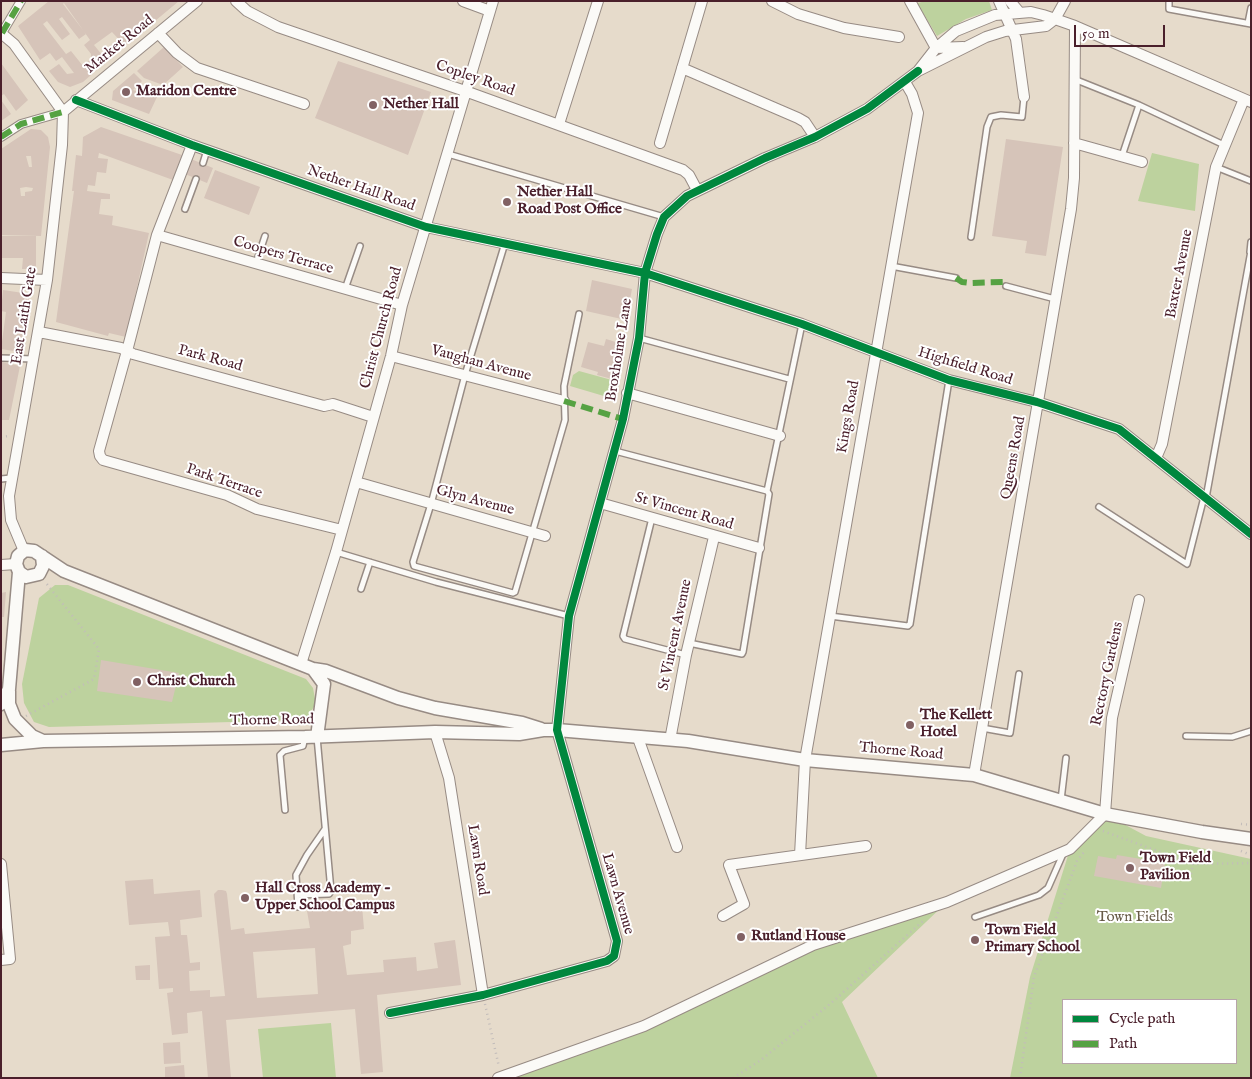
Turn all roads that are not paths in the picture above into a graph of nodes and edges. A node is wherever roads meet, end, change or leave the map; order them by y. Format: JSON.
{"nodes":[{"id":1,"x":21,"y":1,"type":"edge"},
{"id":2,"x":197,"y":1,"type":"edge"},
{"id":3,"x":236,"y":1,"type":"edge"},
{"id":4,"x":463,"y":1,"type":"edge"},
{"id":5,"x":598,"y":1,"type":"edge"},
{"id":6,"x":702,"y":1,"type":"edge"},
{"id":7,"x":772,"y":1,"type":"edge"},
{"id":8,"x":910,"y":1,"type":"edge"},
{"id":9,"x":999,"y":1,"type":"edge"},
{"id":10,"x":1010,"y":1,"type":"edge"},
{"id":11,"x":1065,"y":1,"type":"edge"},
{"id":12,"x":1169,"y":1,"type":"edge"},
{"id":13,"x":491,"y":6,"type":"edge"},
{"id":14,"x":1251,"y":8,"type":"edge"},
{"id":15,"x":1020,"y":12,"type":"junction"},
{"id":16,"x":1000,"y":15,"type":"junction"},
{"id":17,"x":1055,"y":19,"type":"junction"},
{"id":18,"x":1249,"y":23,"type":"edge"},
{"id":19,"x":1075,"y":26,"type":"junction"},
{"id":20,"x":1009,"y":31,"type":"junction"},
{"id":21,"x":1,"y":33,"type":"edge"},
{"id":22,"x":158,"y":33,"type":"junction"},
{"id":23,"x":899,"y":37,"type":"dead end"},
{"id":24,"x":966,"y":46,"type":"junction"},
{"id":25,"x":936,"y":48,"type":"junction"},
{"id":26,"x":682,"y":68,"type":"junction"},
{"id":27,"x":918,"y":71,"type":"junction"},
{"id":28,"x":1074,"y":79,"type":"junction"},
{"id":29,"x":904,"y":82,"type":"junction"},
{"id":30,"x":465,"y":91,"type":"junction"},
{"id":31,"x":1024,"y":97,"type":"joint"},
{"id":32,"x":76,"y":100,"type":"junction"},
{"id":33,"x":1247,"y":100,"type":"edge"},
{"id":34,"x":304,"y":104,"type":"dead end"},
{"id":35,"x":1139,"y":105,"type":"junction"},
{"id":36,"x":63,"y":112,"type":"junction"},
{"id":37,"x":559,"y":124,"type":"junction"},
{"id":38,"x":1,"y":136,"type":"edge"},
{"id":39,"x":815,"y":137,"type":"junction"},
{"id":40,"x":660,"y":142,"type":"dead end"},
{"id":41,"x":1074,"y":143,"type":"junction"},
{"id":42,"x":192,"y":145,"type":"junction"},
{"id":43,"x":1224,"y":145,"type":"junction"},
{"id":44,"x":207,"y":150,"type":"junction"},
{"id":45,"x":447,"y":154,"type":"junction"},
{"id":46,"x":1122,"y":156,"type":"junction"},
{"id":47,"x":1142,"y":162,"type":"dead end"},
{"id":48,"x":202,"y":163,"type":"dead end"},
{"id":49,"x":1216,"y":167,"type":"junction"},
{"id":50,"x":196,"y":179,"type":"dead end"},
{"id":51,"x":1251,"y":181,"type":"edge"},
{"id":52,"x":698,"y":190,"type":"junction"},
{"id":53,"x":185,"y":209,"type":"dead end"},
{"id":54,"x":664,"y":217,"type":"junction"},
{"id":55,"x":426,"y":227,"type":"junction"},
{"id":56,"x":156,"y":235,"type":"junction"},
{"id":57,"x":265,"y":236,"type":"dead end"},
{"id":58,"x":971,"y":237,"type":"dead end"},
{"id":59,"x":1251,"y":242,"type":"edge"},
{"id":60,"x":505,"y":243,"type":"junction"},
{"id":61,"x":360,"y":246,"type":"dead end"},
{"id":62,"x":1250,"y":251,"type":"edge"},
{"id":63,"x":256,"y":264,"type":"junction"},
{"id":64,"x":891,"y":266,"type":"junction"},
{"id":65,"x":645,"y":272,"type":"junction"},
{"id":66,"x":1,"y":278,"type":"edge"},
{"id":67,"x":956,"y":278,"type":"dead end"},
{"id":68,"x":47,"y":280,"type":"junction"},
{"id":69,"x":1006,"y":286,"type":"dead end"},
{"id":70,"x":345,"y":289,"type":"junction"},
{"id":71,"x":1056,"y":299,"type":"junction"},
{"id":72,"x":402,"y":305,"type":"junction"},
{"id":73,"x":578,"y":314,"type":"dead end"},
{"id":74,"x":802,"y":324,"type":"junction"},
{"id":75,"x":39,"y":332,"type":"junction"},
{"id":76,"x":639,"y":338,"type":"junction"},
{"id":77,"x":127,"y":351,"type":"junction"},
{"id":78,"x":875,"y":353,"type":"junction"},
{"id":79,"x":391,"y":356,"type":"junction"},
{"id":80,"x":1,"y":358,"type":"edge"},
{"id":81,"x":34,"y":359,"type":"junction"},
{"id":82,"x":465,"y":376,"type":"junction"},
{"id":83,"x":789,"y":380,"type":"junction"},
{"id":84,"x":949,"y":380,"type":"junction"},
{"id":85,"x":627,"y":393,"type":"junction"},
{"id":86,"x":564,"y":401,"type":"junction"},
{"id":87,"x":1037,"y":402,"type":"junction"},
{"id":88,"x":373,"y":417,"type":"junction"},
{"id":89,"x":780,"y":436,"type":"junction"},
{"id":90,"x":615,"y":451,"type":"junction"},
{"id":91,"x":1156,"y":458,"type":"junction"},
{"id":92,"x":6,"y":478,"type":"edge"},
{"id":93,"x":356,"y":482,"type":"junction"},
{"id":94,"x":767,"y":490,"type":"junction"},
{"id":95,"x":1205,"y":497,"type":"junction"},
{"id":96,"x":600,"y":503,"type":"junction"},
{"id":97,"x":431,"y":504,"type":"junction"},
{"id":98,"x":1098,"y":507,"type":"dead end"},
{"id":99,"x":652,"y":518,"type":"junction"},
{"id":100,"x":342,"y":530,"type":"junction"},
{"id":101,"x":534,"y":533,"type":"junction"},
{"id":102,"x":1251,"y":534,"type":"edge"},
{"id":103,"x":545,"y":536,"type":"dead end"},
{"id":104,"x":714,"y":537,"type":"junction"},
{"id":105,"x":760,"y":548,"type":"junction"},
{"id":106,"x":24,"y":551,"type":"junction"},
{"id":107,"x":336,"y":552,"type":"junction"},
{"id":108,"x":42,"y":556,"type":"junction"},
{"id":109,"x":370,"y":562,"type":"junction"},
{"id":110,"x":1,"y":566,"type":"edge"},
{"id":111,"x":17,"y":568,"type":"junction"},
{"id":112,"x":362,"y":589,"type":"dead end"},
{"id":113,"x":1139,"y":600,"type":"dead end"},
{"id":114,"x":569,"y":616,"type":"junction"},
{"id":115,"x":829,"y":616,"type":"junction"},
{"id":116,"x":688,"y":642,"type":"junction"},
{"id":117,"x":686,"y":655,"type":"junction"},
{"id":118,"x":6,"y":666,"type":"edge"},
{"id":119,"x":307,"y":666,"type":"junction"},
{"id":120,"x":1020,"y":674,"type":"dead end"},
{"id":121,"x":8,"y":689,"type":"junction"},
{"id":122,"x":1,"y":704,"type":"edge"},
{"id":123,"x":982,"y":728,"type":"junction"},
{"id":124,"x":543,"y":730,"type":"junction"},
{"id":125,"x":557,"y":730,"type":"junction"},
{"id":126,"x":1251,"y":731,"type":"edge"},
{"id":127,"x":435,"y":732,"type":"junction"},
{"id":128,"x":1186,"y":736,"type":"dead end"},
{"id":129,"x":311,"y":737,"type":"junction"},
{"id":130,"x":638,"y":738,"type":"junction"},
{"id":131,"x":670,"y":740,"type":"junction"},
{"id":132,"x":43,"y":741,"type":"junction"},
{"id":133,"x":1,"y":744,"type":"edge"},
{"id":134,"x":1066,"y":758,"type":"dead end"},
{"id":135,"x":806,"y":760,"type":"junction"},
{"id":136,"x":974,"y":775,"type":"junction"},
{"id":137,"x":1061,"y":800,"type":"junction"},
{"id":138,"x":285,"y":810,"type":"dead end"},
{"id":139,"x":1106,"y":814,"type":"junction"},
{"id":140,"x":325,"y":830,"type":"junction"},
{"id":141,"x":1251,"y":839,"type":"edge"},
{"id":142,"x":866,"y":846,"type":"dead end"},
{"id":143,"x":677,"y":847,"type":"dead end"},
{"id":144,"x":1064,"y":853,"type":"junction"},
{"id":145,"x":800,"y":855,"type":"junction"},
{"id":146,"x":1,"y":864,"type":"edge"},
{"id":147,"x":298,"y":895,"type":"junction"},
{"id":148,"x":298,"y":907,"type":"dead end"},
{"id":149,"x":724,"y":916,"type":"dead end"},
{"id":150,"x":975,"y":917,"type":"dead end"},
{"id":151,"x":1,"y":960,"type":"edge"},
{"id":152,"x":483,"y":995,"type":"junction"},
{"id":153,"x":390,"y":1014,"type":"dead end"},
{"id":154,"x":500,"y":1077,"type":"edge"}],
"edges":[{"from":1,"to":21,"type":"street"},
{"from":2,"to":22,"type":"street","name":"Market Road"},
{"from":3,"to":30,"type":"street","name":"Copley Road"},
{"from":4,"to":13,"type":"street"},
{"from":5,"to":37,"type":"street"},
{"from":6,"to":26,"type":"street"},
{"from":7,"to":23,"type":"street"},
{"from":8,"to":25,"type":"street"},
{"from":9,"to":16,"type":"street"},
{"from":10,"to":15,"type":"street"},
{"from":11,"to":17,"type":"street"},
{"from":12,"to":18,"type":"lane"},
{"from":13,"to":30,"type":"street","name":"Christ Church Road"},
{"from":14,"to":18,"type":"lane"},
{"from":15,"to":16,"type":"street"},
{"from":15,"to":17,"type":"street"},
{"from":16,"to":20,"type":"street"},
{"from":16,"to":25,"type":"street"},
{"from":17,"to":19,"type":"street"},
{"from":17,"to":20,"type":"street"},
{"from":19,"to":28,"type":"street","name":"Queens Road"},
{"from":19,"to":33,"type":"street"},
{"from":20,"to":24,"type":"street"},
{"from":20,"to":31,"type":"street"},
{"from":21,"to":36,"type":"street"},
{"from":22,"to":32,"type":"street","name":"Market Road"},
{"from":22,"to":34,"type":"street"},
{"from":24,"to":25,"type":"street"},
{"from":24,"to":27,"type":"street"},
{"from":25,"to":27,"type":"street"},
{"from":26,"to":39,"type":"street"},
{"from":26,"to":40,"type":"street"},
{"from":27,"to":29,"type":"street","name":"Broxholme Lane"},
{"from":28,"to":35,"type":"lane"},
{"from":28,"to":41,"type":"street","name":"Queens Road"},
{"from":29,"to":39,"type":"street","name":"Broxholme Lane"},
{"from":29,"to":64,"type":"street","name":"Kings Road"},
{"from":30,"to":37,"type":"street","name":"Copley Road"},
{"from":30,"to":45,"type":"street","name":"Christ Church Road"},
{"from":31,"to":58,"type":"lane"},
{"from":32,"to":36,"type":"street","name":"Market Road"},
{"from":32,"to":42,"type":"street","name":"Nether Hall Road"},
{"from":33,"to":43,"type":"street","name":"Baxter Avenue"},
{"from":35,"to":43,"type":"lane"},
{"from":35,"to":46,"type":"lane"},
{"from":36,"to":38,"type":"street"},
{"from":36,"to":68,"type":"street","name":"East Laith Gate"},
{"from":37,"to":52,"type":"street","name":"Copley Road"},
{"from":39,"to":52,"type":"street","name":"Broxholme Lane"},
{"from":41,"to":46,"type":"street"},
{"from":41,"to":71,"type":"street","name":"Queens Road"},
{"from":42,"to":44,"type":"street","name":"Nether Hall Road"},
{"from":42,"to":56,"type":"street"},
{"from":43,"to":49,"type":"street","name":"Baxter Avenue"},
{"from":44,"to":48,"type":"lane"},
{"from":44,"to":55,"type":"street","name":"Nether Hall Road"},
{"from":45,"to":54,"type":"lane"},
{"from":45,"to":55,"type":"street","name":"Christ Church Road"},
{"from":46,"to":47,"type":"street"},
{"from":49,"to":51,"type":"lane"},
{"from":49,"to":91,"type":"street","name":"Baxter Avenue"},
{"from":50,"to":53,"type":"lane"},
{"from":52,"to":54,"type":"street","name":"Broxholme Lane"},
{"from":54,"to":65,"type":"street","name":"Broxholme Lane"},
{"from":55,"to":60,"type":"street","name":"Nether Hall Road"},
{"from":55,"to":72,"type":"street","name":"Christ Church Road"},
{"from":56,"to":63,"type":"street","name":"Coopers Terrace"},
{"from":56,"to":77,"type":"street"},
{"from":57,"to":63,"type":"lane"},
{"from":59,"to":62,"type":"lane"},
{"from":60,"to":65,"type":"street","name":"Nether Hall Road"},
{"from":60,"to":82,"type":"lane"},
{"from":61,"to":70,"type":"lane"},
{"from":62,"to":95,"type":"lane"},
{"from":63,"to":70,"type":"street","name":"Coopers Terrace"},
{"from":64,"to":67,"type":"lane"},
{"from":64,"to":78,"type":"street","name":"Kings Road"},
{"from":65,"to":74,"type":"street","name":"Highfield Road"},
{"from":65,"to":76,"type":"street","name":"Broxholme Lane"},
{"from":66,"to":68,"type":"street"},
{"from":68,"to":75,"type":"street","name":"East Laith Gate"},
{"from":69,"to":71,"type":"lane"},
{"from":70,"to":72,"type":"street","name":"Coopers Terrace"},
{"from":71,"to":87,"type":"street","name":"Queens Road"},
{"from":72,"to":79,"type":"street","name":"Christ Church Road"},
{"from":73,"to":86,"type":"lane"},
{"from":74,"to":78,"type":"street","name":"Highfield Road"},
{"from":74,"to":83,"type":"lane"},
{"from":75,"to":77,"type":"street","name":"Park Road"},
{"from":75,"to":81,"type":"street","name":"East Laith Gate"},
{"from":76,"to":83,"type":"lane"},
{"from":76,"to":85,"type":"street","name":"Broxholme Lane"},
{"from":77,"to":88,"type":"street","name":"Park Road"},
{"from":77,"to":100,"type":"street","name":"Park Terrace"},
{"from":78,"to":84,"type":"street","name":"Highfield Road"},
{"from":78,"to":115,"type":"street","name":"Kings Road"},
{"from":79,"to":82,"type":"street","name":"Vaughan Avenue"},
{"from":79,"to":88,"type":"street","name":"Christ Church Road"},
{"from":80,"to":81,"type":"lane"},
{"from":81,"to":92,"type":"street","name":"East Laith Gate"},
{"from":82,"to":86,"type":"street","name":"Vaughan Avenue"},
{"from":82,"to":97,"type":"lane"},
{"from":83,"to":89,"type":"lane"},
{"from":84,"to":87,"type":"street","name":"Highfield Road"},
{"from":84,"to":115,"type":"lane"},
{"from":85,"to":89,"type":"street"},
{"from":85,"to":90,"type":"street","name":"Broxholme Lane"},
{"from":86,"to":101,"type":"lane"},
{"from":87,"to":91,"type":"street","name":"Highfield Road"},
{"from":87,"to":123,"type":"street","name":"Queens Road"},
{"from":88,"to":93,"type":"street","name":"Christ Church Road"},
{"from":89,"to":94,"type":"lane"},
{"from":90,"to":94,"type":"lane"},
{"from":90,"to":96,"type":"street","name":"Broxholme Lane"},
{"from":91,"to":95,"type":"street","name":"Highfield Road"},
{"from":92,"to":106,"type":"street","name":"East Laith Gate"},
{"from":93,"to":97,"type":"street","name":"Glyn Avenue"},
{"from":93,"to":100,"type":"street","name":"Christ Church Road"},
{"from":94,"to":105,"type":"lane"},
{"from":95,"to":98,"type":"lane"},
{"from":95,"to":102,"type":"street","name":"Highfield Road"},
{"from":96,"to":99,"type":"street","name":"St Vincent Road"},
{"from":96,"to":114,"type":"street","name":"Broxholme Lane"},
{"from":97,"to":101,"type":"street","name":"Glyn Avenue"},
{"from":97,"to":101,"type":"lane"},
{"from":99,"to":104,"type":"street","name":"St Vincent Road"},
{"from":99,"to":117,"type":"lane"},
{"from":100,"to":107,"type":"street","name":"Christ Church Road"},
{"from":101,"to":103,"type":"street","name":"Glyn Avenue"},
{"from":104,"to":105,"type":"street","name":"St Vincent Road"},
{"from":104,"to":116,"type":"street","name":"St Vincent Avenue"},
{"from":105,"to":116,"type":"lane"},
{"from":106,"to":108,"type":"street"},
{"from":106,"to":111,"type":"street"},
{"from":107,"to":109,"type":"lane"},
{"from":107,"to":119,"type":"street","name":"Christ Church Road"},
{"from":108,"to":111,"type":"street"},
{"from":108,"to":119,"type":"street","name":"Thorne Road"},
{"from":109,"to":112,"type":"lane"},
{"from":109,"to":114,"type":"lane"},
{"from":110,"to":111,"type":"street"},
{"from":111,"to":118,"type":"street"},
{"from":113,"to":139,"type":"street","name":"Rectory Gardens"},
{"from":114,"to":125,"type":"street","name":"Broxholme Lane"},
{"from":115,"to":135,"type":"street","name":"Kings Road"},
{"from":116,"to":117,"type":"street","name":"St Vincent Avenue"},
{"from":117,"to":131,"type":"street","name":"St Vincent Avenue"},
{"from":118,"to":121,"type":"street"},
{"from":119,"to":124,"type":"street","name":"Thorne Road"},
{"from":119,"to":129,"type":"street"},
{"from":120,"to":123,"type":"lane"},
{"from":121,"to":122,"type":"street"},
{"from":121,"to":132,"type":"street"},
{"from":123,"to":136,"type":"street","name":"Queens Road"},
{"from":124,"to":125,"type":"street","name":"Thorne Road"},
{"from":124,"to":127,"type":"street","name":"Thorne Road"},
{"from":125,"to":130,"type":"street","name":"Thorne Road"},
{"from":125,"to":152,"type":"street","name":"Lawn Avenue"},
{"from":126,"to":128,"type":"lane"},
{"from":127,"to":129,"type":"street","name":"Thorne Road"},
{"from":127,"to":152,"type":"street","name":"Lawn Road"},
{"from":129,"to":132,"type":"street","name":"Thorne Road"},
{"from":129,"to":138,"type":"lane"},
{"from":129,"to":140,"type":"lane"},
{"from":130,"to":131,"type":"street","name":"Thorne Road"},
{"from":130,"to":143,"type":"street"},
{"from":131,"to":135,"type":"street","name":"Thorne Road"},
{"from":132,"to":133,"type":"street","name":"Thorne Road"},
{"from":134,"to":137,"type":"lane"},
{"from":135,"to":136,"type":"street","name":"Thorne Road"},
{"from":135,"to":145,"type":"street","name":"Kings Road"},
{"from":136,"to":137,"type":"street","name":"Thorne Road"},
{"from":137,"to":139,"type":"street","name":"Thorne Road"},
{"from":139,"to":141,"type":"street","name":"Thorne Road"},
{"from":139,"to":144,"type":"street"},
{"from":140,"to":147,"type":"lane"},
{"from":140,"to":147,"type":"lane"},
{"from":142,"to":145,"type":"street"},
{"from":144,"to":150,"type":"lane"},
{"from":144,"to":154,"type":"street"},
{"from":145,"to":149,"type":"street"},
{"from":146,"to":151,"type":"street"},
{"from":147,"to":148,"type":"lane"},
{"from":152,"to":153,"type":"street","name":"Lawn Avenue"}]}
